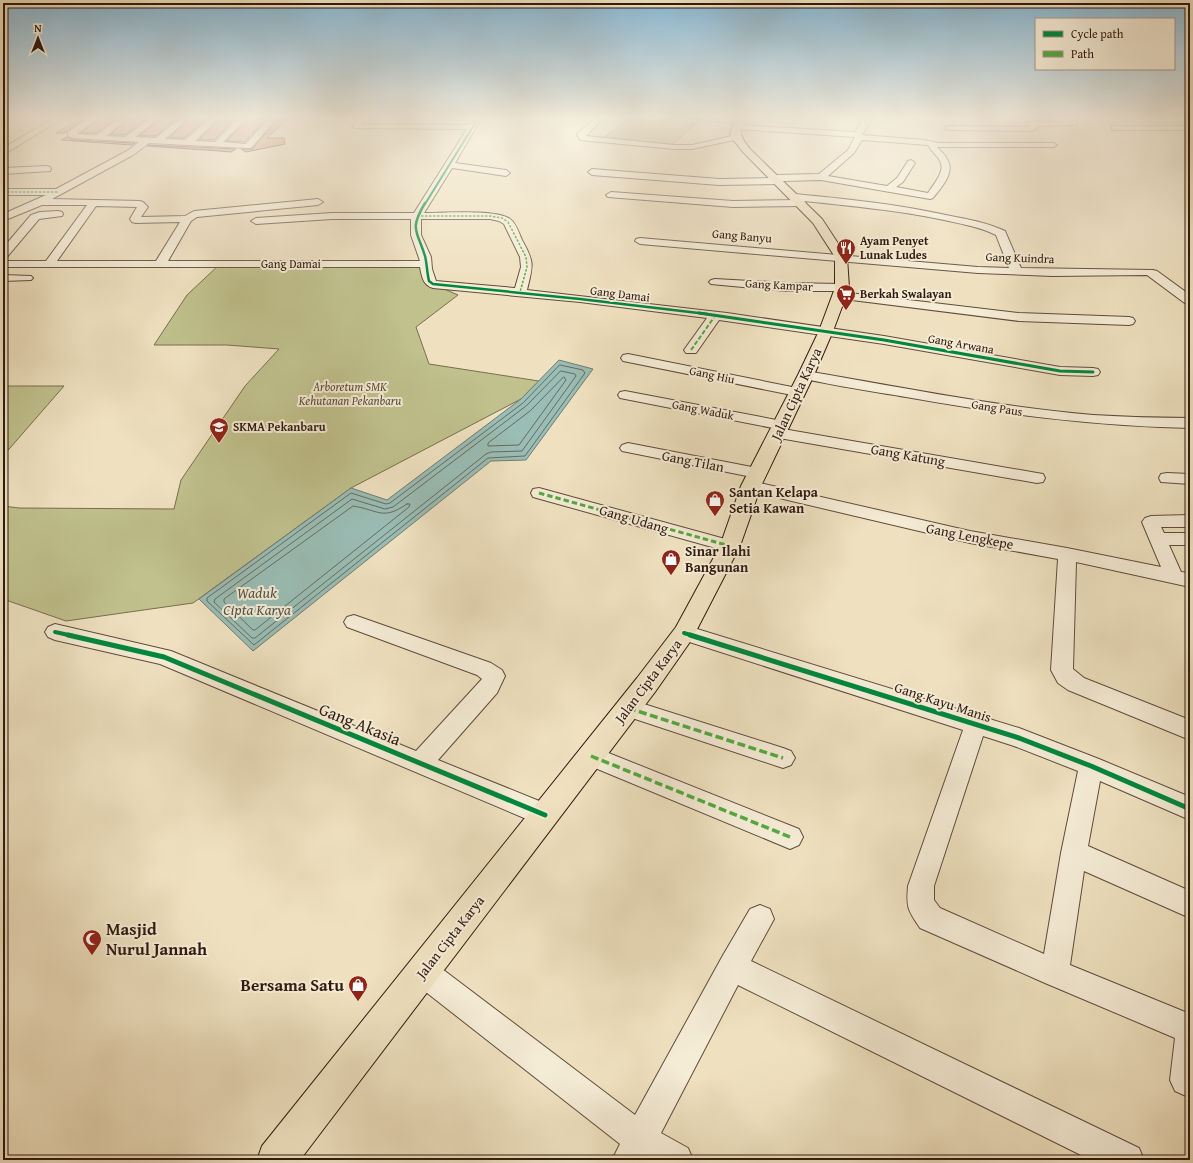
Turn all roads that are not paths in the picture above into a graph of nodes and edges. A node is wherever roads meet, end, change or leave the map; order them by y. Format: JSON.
{"nodes":[{"id":1,"x":96,"y":171,"type":"edge"},
{"id":2,"x":446,"y":171,"type":"edge"},
{"id":3,"x":494,"y":171,"type":"edge"},
{"id":4,"x":659,"y":171,"type":"edge"},
{"id":5,"x":769,"y":171,"type":"edge"},
{"id":6,"x":828,"y":171,"type":"edge"},
{"id":7,"x":906,"y":171,"type":"edge"},
{"id":8,"x":945,"y":171,"type":"edge"},
{"id":9,"x":592,"y":172,"type":"dead end"},
{"id":10,"x":506,"y":173,"type":"dead end"},
{"id":11,"x":821,"y":177,"type":"junction"},
{"id":12,"x":662,"y":178,"type":"junction"},
{"id":13,"x":777,"y":179,"type":"junction"},
{"id":14,"x":888,"y":189,"type":"junction"},
{"id":15,"x":3,"y":192,"type":"edge"},
{"id":16,"x":58,"y":192,"type":"junction"},
{"id":17,"x":611,"y":195,"type":"dead end"},
{"id":18,"x":798,"y":200,"type":"junction"},
{"id":19,"x":40,"y":202,"type":"junction"},
{"id":20,"x":318,"y":202,"type":"dead end"},
{"id":21,"x":89,"y":208,"type":"junction"},
{"id":22,"x":416,"y":216,"type":"junction"},
{"id":23,"x":3,"y":218,"type":"edge"},
{"id":24,"x":187,"y":219,"type":"junction"},
{"id":25,"x":256,"y":221,"type":"dead end"},
{"id":26,"x":640,"y":241,"type":"dead end"},
{"id":27,"x":3,"y":255,"type":"edge"},
{"id":28,"x":841,"y":257,"type":"junction"},
{"id":29,"x":3,"y":264,"type":"edge"},
{"id":30,"x":49,"y":264,"type":"junction"},
{"id":31,"x":160,"y":264,"type":"junction"},
{"id":32,"x":425,"y":264,"type":"junction"},
{"id":33,"x":1016,"y":271,"type":"junction"},
{"id":34,"x":8,"y":278,"type":"edge"},
{"id":35,"x":27,"y":278,"type":"dead end"},
{"id":36,"x":715,"y":282,"type":"dead end"},
{"id":37,"x":3,"y":286,"type":"edge"},
{"id":38,"x":520,"y":292,"type":"junction"},
{"id":39,"x":841,"y":292,"type":"junction"},
{"id":40,"x":1190,"y":301,"type":"edge"},
{"id":41,"x":715,"y":316,"type":"junction"},
{"id":42,"x":1129,"y":321,"type":"dead end"},
{"id":43,"x":826,"y":331,"type":"junction"},
{"id":44,"x":691,"y":350,"type":"dead end"},
{"id":45,"x":628,"y":358,"type":"dead end"},
{"id":46,"x":1094,"y":372,"type":"dead end"},
{"id":47,"x":802,"y":384,"type":"junction"},
{"id":48,"x":624,"y":395,"type":"dead end"},
{"id":49,"x":1190,"y":423,"type":"edge"},
{"id":50,"x":780,"y":429,"type":"junction"},
{"id":51,"x":628,"y":448,"type":"dead end"},
{"id":52,"x":1037,"y":478,"type":"dead end"},
{"id":53,"x":1167,"y":478,"type":"dead end"},
{"id":54,"x":1190,"y":479,"type":"edge"},
{"id":55,"x":754,"y":480,"type":"junction"},
{"id":56,"x":539,"y":493,"type":"dead end"},
{"id":57,"x":1190,"y":521,"type":"edge"},
{"id":58,"x":1157,"y":539,"type":"junction"},
{"id":59,"x":1190,"y":539,"type":"edge"},
{"id":60,"x":730,"y":546,"type":"junction"},
{"id":61,"x":1067,"y":554,"type":"junction"},
{"id":62,"x":1182,"y":578,"type":"edge"},
{"id":63,"x":354,"y":622,"type":"dead end"},
{"id":64,"x":55,"y":632,"type":"dead end"},
{"id":65,"x":684,"y":633,"type":"junction"},
{"id":66,"x":628,"y":708,"type":"junction"},
{"id":67,"x":976,"y":724,"type":"junction"},
{"id":68,"x":1190,"y":730,"type":"edge"},
{"id":69,"x":590,"y":756,"type":"junction"},
{"id":70,"x":783,"y":758,"type":"dead end"},
{"id":71,"x":420,"y":763,"type":"junction"},
{"id":72,"x":1091,"y":766,"type":"junction"},
{"id":73,"x":1190,"y":809,"type":"edge"},
{"id":74,"x":545,"y":815,"type":"junction"},
{"id":75,"x":790,"y":837,"type":"dead end"},
{"id":76,"x":1074,"y":853,"type":"junction"},
{"id":77,"x":1190,"y":905,"type":"edge"},
{"id":78,"x":760,"y":919,"type":"dead end"},
{"id":79,"x":732,"y":967,"type":"junction"},
{"id":80,"x":422,"y":972,"type":"junction"},
{"id":81,"x":1055,"y":973,"type":"junction"},
{"id":82,"x":1190,"y":1029,"type":"edge"},
{"id":83,"x":1190,"y":1034,"type":"edge"},
{"id":84,"x":1186,"y":1080,"type":"dead end"},
{"id":85,"x":635,"y":1150,"type":"edge"},
{"id":86,"x":276,"y":1160,"type":"edge"},
{"id":87,"x":676,"y":1160,"type":"edge"},
{"id":88,"x":1127,"y":1160,"type":"edge"}],
"edges":[{"from":1,"to":16,"type":"street"},
{"from":2,"to":22,"type":"street"},
{"from":3,"to":10,"type":"street"},
{"from":4,"to":12,"type":"street"},
{"from":5,"to":13,"type":"main road"},
{"from":6,"to":11,"type":"street"},
{"from":7,"to":14,"type":"street"},
{"from":8,"to":14,"type":"street"},
{"from":9,"to":12,"type":"street"},
{"from":11,"to":13,"type":"street"},
{"from":11,"to":14,"type":"street"},
{"from":12,"to":13,"type":"street"},
{"from":13,"to":18,"type":"main road"},
{"from":15,"to":16,"type":"street"},
{"from":16,"to":19,"type":"street"},
{"from":17,"to":18,"type":"street"},
{"from":18,"to":28,"type":"main road"},
{"from":18,"to":33,"type":"street"},
{"from":19,"to":21,"type":"street"},
{"from":19,"to":23,"type":"street"},
{"from":20,"to":24,"type":"street"},
{"from":21,"to":24,"type":"street"},
{"from":21,"to":27,"type":"street"},
{"from":21,"to":30,"type":"street"},
{"from":22,"to":25,"type":"street"},
{"from":22,"to":32,"type":"street"},
{"from":22,"to":38,"type":"street"},
{"from":24,"to":31,"type":"street"},
{"from":26,"to":28,"type":"street","name":"Gang Banyu"},
{"from":28,"to":33,"type":"street","name":"Gang Kuindra"},
{"from":28,"to":39,"type":"main road","name":"Jalan Cipta Karya"},
{"from":29,"to":30,"type":"street","name":"Gang Damai"},
{"from":30,"to":31,"type":"street","name":"Gang Damai"},
{"from":31,"to":32,"type":"street","name":"Gang Damai"},
{"from":32,"to":38,"type":"street","name":"Gang Damai"},
{"from":33,"to":40,"type":"street","name":"Gang Kuindra"},
{"from":34,"to":35,"type":"street"},
{"from":34,"to":37,"type":"street"},
{"from":36,"to":39,"type":"street","name":"Gang Kampar"},
{"from":38,"to":41,"type":"street","name":"Gang Damai"},
{"from":39,"to":42,"type":"street","name":"Gang Kampar"},
{"from":39,"to":43,"type":"main road","name":"Jalan Cipta Karya"},
{"from":41,"to":43,"type":"street","name":"Gang Damai"},
{"from":41,"to":44,"type":"street"},
{"from":43,"to":46,"type":"street","name":"Gang Arwana"},
{"from":43,"to":47,"type":"main road","name":"Jalan Cipta Karya"},
{"from":45,"to":47,"type":"street","name":"Gang Hiu"},
{"from":47,"to":49,"type":"street","name":"Gang Paus"},
{"from":47,"to":50,"type":"main road","name":"Jalan Cipta Karya"},
{"from":48,"to":50,"type":"street","name":"Gang Waduk"},
{"from":50,"to":52,"type":"street","name":"Gang Katung"},
{"from":50,"to":55,"type":"main road","name":"Jalan Cipta Karya"},
{"from":51,"to":55,"type":"street","name":"Gang Tilan"},
{"from":53,"to":54,"type":"street"},
{"from":55,"to":60,"type":"main road","name":"Jalan Cipta Karya"},
{"from":55,"to":61,"type":"street","name":"Gang Lengkepe"},
{"from":56,"to":60,"type":"street","name":"Gang Udang"},
{"from":57,"to":58,"type":"street"},
{"from":58,"to":59,"type":"street"},
{"from":58,"to":62,"type":"street"},
{"from":60,"to":65,"type":"main road","name":"Jalan Cipta Karya"},
{"from":61,"to":62,"type":"street","name":"Gang Lengkepe"},
{"from":61,"to":68,"type":"street"},
{"from":63,"to":71,"type":"street"},
{"from":64,"to":71,"type":"street","name":"Gang Akasia"},
{"from":65,"to":66,"type":"main road","name":"Jalan Cipta Karya"},
{"from":65,"to":67,"type":"street","name":"Gang Kayu Manis"},
{"from":66,"to":69,"type":"main road","name":"Jalan Cipta Karya"},
{"from":66,"to":70,"type":"street"},
{"from":67,"to":72,"type":"street","name":"Gang Kayu Manis"},
{"from":67,"to":81,"type":"street"},
{"from":69,"to":74,"type":"main road","name":"Jalan Cipta Karya"},
{"from":69,"to":75,"type":"street"},
{"from":71,"to":74,"type":"street","name":"Gang Akasia"},
{"from":72,"to":73,"type":"street","name":"Gang Kayu Manis"},
{"from":72,"to":76,"type":"street"},
{"from":74,"to":80,"type":"main road","name":"Jalan Cipta Karya"},
{"from":76,"to":77,"type":"street"},
{"from":76,"to":81,"type":"street"},
{"from":78,"to":79,"type":"street"},
{"from":79,"to":85,"type":"street"},
{"from":79,"to":88,"type":"street"},
{"from":80,"to":85,"type":"street"},
{"from":80,"to":86,"type":"main road","name":"Jalan Cipta Karya"},
{"from":81,"to":82,"type":"street"},
{"from":83,"to":84,"type":"street"},
{"from":85,"to":87,"type":"street"}]}
